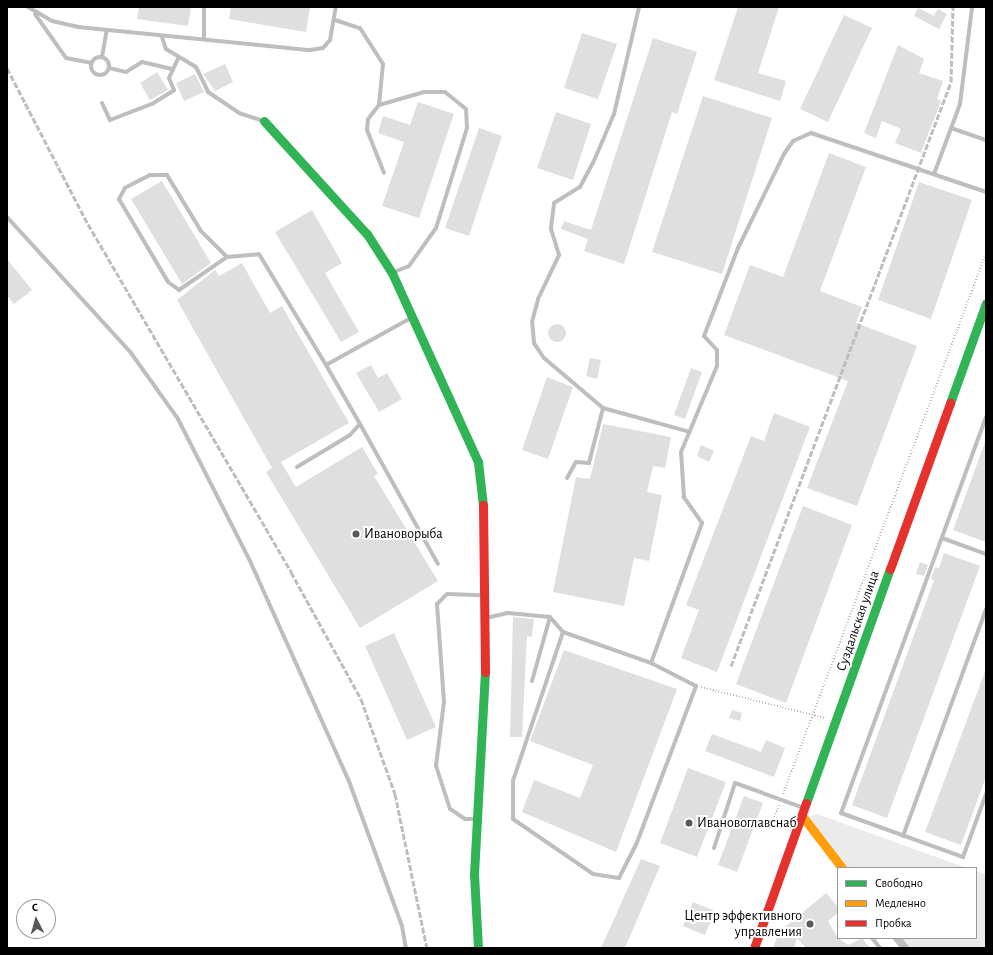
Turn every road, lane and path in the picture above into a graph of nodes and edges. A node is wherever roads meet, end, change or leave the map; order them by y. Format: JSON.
{"nodes":[{"id":1,"x":28,"y":7,"type":"edge"},
{"id":2,"x":204,"y":7,"type":"edge"},
{"id":3,"x":336,"y":7,"type":"edge"},
{"id":4,"x":639,"y":7,"type":"edge"},
{"id":5,"x":972,"y":7,"type":"edge"},
{"id":6,"x":35,"y":14,"type":"junction"},
{"id":7,"x":335,"y":20,"type":"junction"},
{"id":8,"x":107,"y":30,"type":"junction"},
{"id":9,"x":162,"y":37,"type":"junction"},
{"id":10,"x":204,"y":39,"type":"junction"},
{"id":11,"x":102,"y":57,"type":"junction"},
{"id":12,"x":178,"y":59,"type":"junction"},
{"id":13,"x":91,"y":63,"type":"junction"},
{"id":14,"x":109,"y":68,"type":"junction"},
{"id":15,"x":173,"y":69,"type":"junction"},
{"id":16,"x":102,"y":103,"type":"dead end"},
{"id":17,"x":379,"y":105,"type":"junction"},
{"id":18,"x":264,"y":121,"type":"joint"},
{"id":19,"x":951,"y":128,"type":"junction"},
{"id":20,"x":986,"y":140,"type":"edge"},
{"id":21,"x":384,"y":173,"type":"dead end"},
{"id":22,"x":934,"y":174,"type":"junction"},
{"id":23,"x":986,"y":192,"type":"edge"},
{"id":24,"x":7,"y":217,"type":"edge"},
{"id":25,"x":986,"y":253,"type":"edge"},
{"id":26,"x":227,"y":257,"type":"junction"},
{"id":27,"x":392,"y":273,"type":"junction"},
{"id":28,"x":986,"y":303,"type":"edge"},
{"id":29,"x":411,"y":318,"type":"junction"},
{"id":30,"x":326,"y":365,"type":"junction"},
{"id":31,"x":603,"y":408,"type":"junction"},
{"id":32,"x":986,"y":417,"type":"edge"},
{"id":33,"x":360,"y":424,"type":"junction"},
{"id":34,"x":690,"y":432,"type":"junction"},
{"id":35,"x":297,"y":467,"type":"dead end"},
{"id":36,"x":567,"y":478,"type":"dead end"},
{"id":37,"x":942,"y":538,"type":"junction"},
{"id":38,"x":986,"y":554,"type":"edge"},
{"id":39,"x":438,"y":564,"type":"dead end"},
{"id":40,"x":484,"y":595,"type":"junction"},
{"id":41,"x":986,"y":609,"type":"edge"},
{"id":42,"x":550,"y":616,"type":"junction"},
{"id":43,"x":484,"y":618,"type":"junction"},
{"id":44,"x":563,"y":632,"type":"junction"},
{"id":45,"x":651,"y":663,"type":"junction"},
{"id":46,"x":532,"y":682,"type":"dead end"},
{"id":47,"x":696,"y":686,"type":"junction"},
{"id":48,"x":814,"y":715,"type":"junction"},
{"id":49,"x":838,"y":722,"type":"junction"},
{"id":50,"x":986,"y":794,"type":"edge"},
{"id":51,"x":781,"y":798,"type":"junction"},
{"id":52,"x":804,"y":813,"type":"junction"},
{"id":53,"x":479,"y":819,"type":"junction"},
{"id":54,"x":797,"y":833,"type":"junction"},
{"id":55,"x":903,"y":836,"type":"junction"},
{"id":56,"x":714,"y":848,"type":"dead end"},
{"id":57,"x":841,"y":867,"type":"edge"},
{"id":58,"x":873,"y":939,"type":"edge"},
{"id":59,"x":898,"y":939,"type":"edge"},
{"id":60,"x":406,"y":948,"type":"edge"},
{"id":61,"x":478,"y":948,"type":"edge"},
{"id":62,"x":754,"y":948,"type":"edge"},
{"id":63,"x":880,"y":948,"type":"edge"},
{"id":64,"x":905,"y":948,"type":"edge"}],
"edges":[{"from":1,"to":6,"type":"lane"},
{"from":2,"to":10,"type":"lane"},
{"from":3,"to":7,"type":"lane"},
{"from":4,"to":31,"type":"lane"},
{"from":5,"to":19,"type":"lane"},
{"from":6,"to":8,"type":"lane"},
{"from":6,"to":13,"type":"lane"},
{"from":7,"to":10,"type":"lane"},
{"from":7,"to":17,"type":"lane"},
{"from":8,"to":9,"type":"lane"},
{"from":8,"to":11,"type":"lane"},
{"from":9,"to":10,"type":"lane"},
{"from":9,"to":12,"type":"lane"},
{"from":11,"to":13,"type":"lane"},
{"from":11,"to":14,"type":"lane"},
{"from":12,"to":15,"type":"lane"},
{"from":12,"to":18,"type":"lane"},
{"from":13,"to":14,"type":"lane"},
{"from":14,"to":15,"type":"lane"},
{"from":15,"to":16,"type":"lane"},
{"from":17,"to":21,"type":"lane"},
{"from":17,"to":27,"type":"lane"},
{"from":18,"to":27,"type":"street"},
{"from":19,"to":20,"type":"lane"},
{"from":19,"to":22,"type":"lane"},
{"from":22,"to":23,"type":"lane"},
{"from":22,"to":34,"type":"lane"},
{"from":24,"to":60,"type":"lane"},
{"from":25,"to":48,"type":"path"},
{"from":26,"to":26,"type":"lane"},
{"from":26,"to":30,"type":"lane"},
{"from":27,"to":29,"type":"street"},
{"from":28,"to":49,"type":"street","name":"Суздальская улица"},
{"from":29,"to":30,"type":"lane"},
{"from":29,"to":40,"type":"street"},
{"from":30,"to":33,"type":"lane"},
{"from":31,"to":34,"type":"lane"},
{"from":31,"to":36,"type":"lane"},
{"from":32,"to":37,"type":"lane"},
{"from":33,"to":35,"type":"lane"},
{"from":33,"to":39,"type":"lane"},
{"from":34,"to":45,"type":"lane"},
{"from":37,"to":38,"type":"lane"},
{"from":37,"to":55,"type":"lane"},
{"from":40,"to":43,"type":"street"},
{"from":40,"to":53,"type":"lane"},
{"from":41,"to":55,"type":"lane"},
{"from":42,"to":43,"type":"lane"},
{"from":42,"to":44,"type":"lane"},
{"from":42,"to":46,"type":"lane"},
{"from":43,"to":53,"type":"street"},
{"from":44,"to":45,"type":"lane"},
{"from":44,"to":47,"type":"lane"},
{"from":45,"to":47,"type":"lane"},
{"from":47,"to":48,"type":"path"},
{"from":48,"to":49,"type":"path"},
{"from":48,"to":51,"type":"path"},
{"from":49,"to":52,"type":"street","name":"Суздальская улица"},
{"from":50,"to":55,"type":"lane"},
{"from":51,"to":52,"type":"lane"},
{"from":51,"to":54,"type":"path"},
{"from":51,"to":56,"type":"lane"},
{"from":52,"to":54,"type":"street","name":"Суздальская улица"},
{"from":52,"to":57,"type":"street"},
{"from":53,"to":61,"type":"street"},
{"from":54,"to":62,"type":"street","name":"Суздальская улица"},
{"from":58,"to":63,"type":"lane"},
{"from":59,"to":64,"type":"street"}]}
